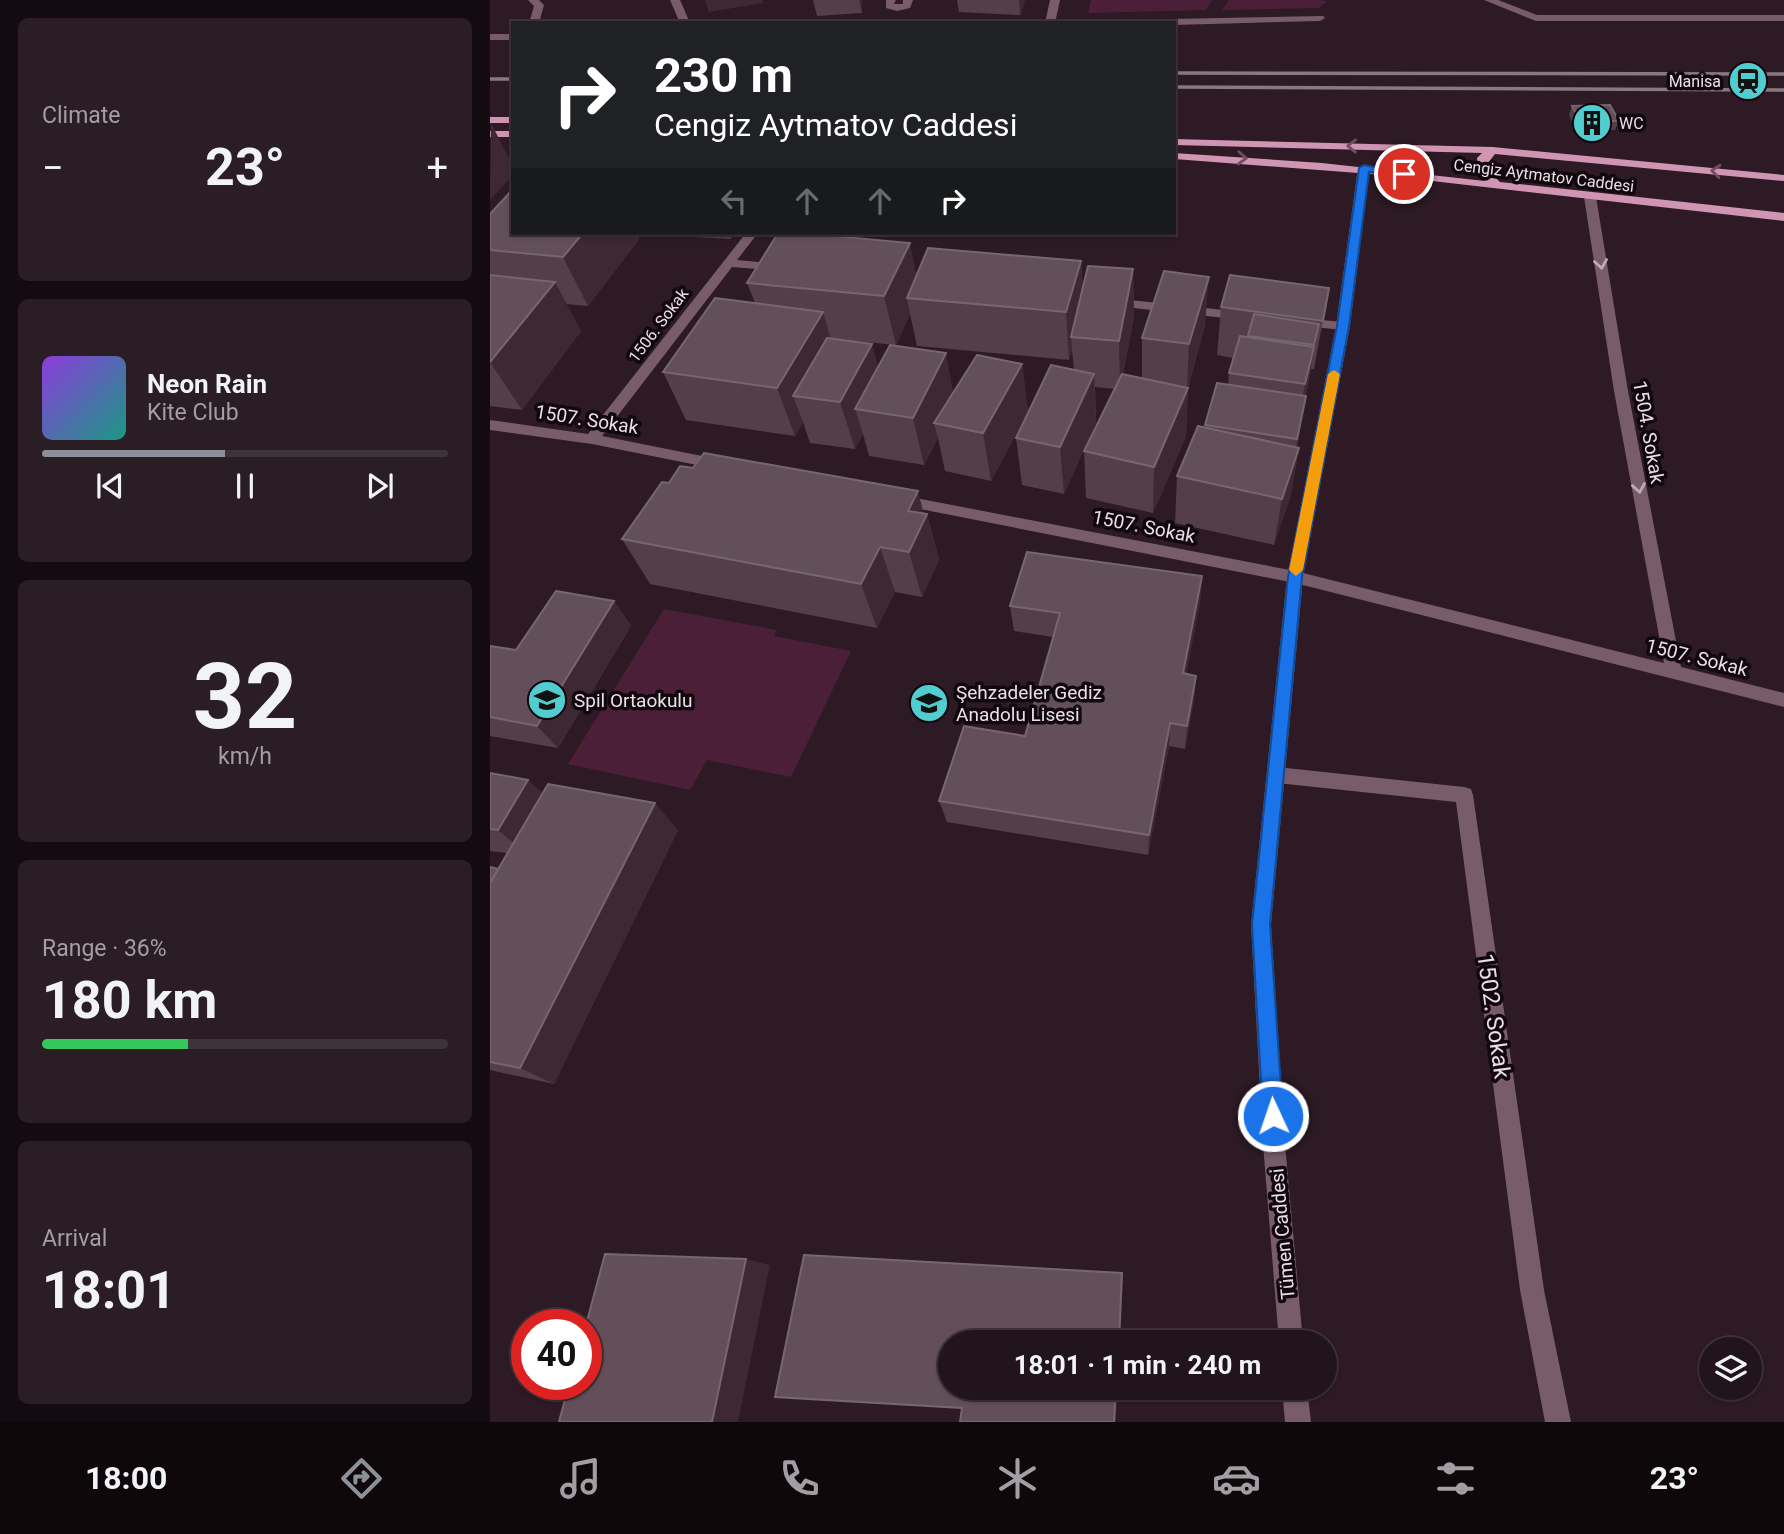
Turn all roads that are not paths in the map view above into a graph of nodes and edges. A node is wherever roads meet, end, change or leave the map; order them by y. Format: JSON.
{"nodes":[{"id":1,"x":534,"y":0,"type":"edge"},
{"id":2,"x":675,"y":0,"type":"edge"},
{"id":3,"x":890,"y":0,"type":"edge"},
{"id":4,"x":1055,"y":0,"type":"edge"},
{"id":5,"x":1489,"y":0,"type":"edge"},
{"id":6,"x":904,"y":8,"type":"edge"},
{"id":7,"x":1320,"y":18,"type":"dead end"},
{"id":8,"x":1784,"y":18,"type":"edge"},
{"id":9,"x":535,"y":21,"type":"edge"},
{"id":10,"x":684,"y":21,"type":"edge"},
{"id":11,"x":1050,"y":21,"type":"edge"},
{"id":12,"x":1176,"y":22,"type":"edge"},
{"id":13,"x":490,"y":37,"type":"edge"},
{"id":14,"x":511,"y":37,"type":"edge"},
{"id":15,"x":490,"y":120,"type":"edge"},
{"id":16,"x":511,"y":120,"type":"edge"},
{"id":17,"x":490,"y":134,"type":"edge"},
{"id":18,"x":511,"y":134,"type":"edge"},
{"id":19,"x":1176,"y":142,"type":"edge"},
{"id":20,"x":1493,"y":150,"type":"junction"},
{"id":21,"x":1176,"y":156,"type":"edge"},
{"id":22,"x":1364,"y":168,"type":"junction"},
{"id":23,"x":1784,"y":178,"type":"edge"},
{"id":24,"x":1496,"y":185,"type":"junction"},
{"id":25,"x":1590,"y":197,"type":"junction"},
{"id":26,"x":1784,"y":217,"type":"edge"},
{"id":27,"x":749,"y":235,"type":"edge"},
{"id":28,"x":728,"y":263,"type":"junction"},
{"id":29,"x":796,"y":270,"type":"edge"},
{"id":30,"x":1097,"y":301,"type":"edge"},
{"id":31,"x":1261,"y":318,"type":"edge"},
{"id":32,"x":1289,"y":321,"type":"edge"},
{"id":33,"x":1343,"y":326,"type":"junction"},
{"id":34,"x":490,"y":425,"type":"edge"},
{"id":35,"x":592,"y":439,"type":"junction"},
{"id":36,"x":741,"y":468,"type":"edge"},
{"id":37,"x":890,"y":498,"type":"edge"},
{"id":38,"x":1295,"y":577,"type":"junction"},
{"id":39,"x":1674,"y":673,"type":"junction"},
{"id":40,"x":1784,"y":699,"type":"edge"},
{"id":41,"x":1277,"y":775,"type":"junction"},
{"id":42,"x":1291,"y":1330,"type":"edge"},
{"id":43,"x":1296,"y":1400,"type":"edge"},
{"id":44,"x":1298,"y":1422,"type":"edge"},
{"id":45,"x":1558,"y":1422,"type":"edge"}],
"edges":[{"from":1,"to":9,"type":"street"},
{"from":2,"to":10,"type":"street"},
{"from":3,"to":6,"type":"street"},
{"from":4,"to":11,"type":"street"},
{"from":5,"to":8,"type":"street"},
{"from":7,"to":12,"type":"street"},
{"from":13,"to":14,"type":"street"},
{"from":15,"to":16,"type":"main road"},
{"from":17,"to":18,"type":"main road"},
{"from":20,"to":19,"type":"main road","name":"Cengiz Aytmatov Caddesi","one_way":true},
{"from":23,"to":20,"type":"main road","name":"Cengiz Aytmatov Caddesi","one_way":true},
{"from":20,"to":24,"type":"main road"},
{"from":21,"to":22,"type":"main road","name":"Cengiz Aytmatov Caddesi","one_way":true},
{"from":22,"to":24,"type":"main road","name":"Cengiz Aytmatov Caddesi"},
{"from":22,"to":33,"type":"street","name":"Tümen Caddesi"},
{"from":24,"to":25,"type":"main road","name":"Cengiz Aytmatov Caddesi"},
{"from":25,"to":26,"type":"main road","name":"Cengiz Aytmatov Caddesi"},
{"from":25,"to":39,"type":"street","name":"1504. Sokak","one_way":true},
{"from":27,"to":28,"type":"street","name":"1506. Sokak"},
{"from":28,"to":29,"type":"street"},
{"from":28,"to":35,"type":"street","name":"1506. Sokak"},
{"from":30,"to":31,"type":"street"},
{"from":32,"to":33,"type":"street"},
{"from":33,"to":38,"type":"street","name":"Tümen Caddesi"},
{"from":34,"to":35,"type":"street","name":"1507. Sokak"},
{"from":35,"to":36,"type":"street","name":"1507. Sokak"},
{"from":37,"to":38,"type":"street","name":"1507. Sokak"},
{"from":38,"to":39,"type":"street","name":"1507. Sokak"},
{"from":38,"to":41,"type":"street","name":"Tümen Caddesi"},
{"from":39,"to":40,"type":"street","name":"1507. Sokak"},
{"from":41,"to":42,"type":"street","name":"Tümen Caddesi"},
{"from":41,"to":45,"type":"street","name":"1502. Sokak"},
{"from":43,"to":44,"type":"street"}]}
